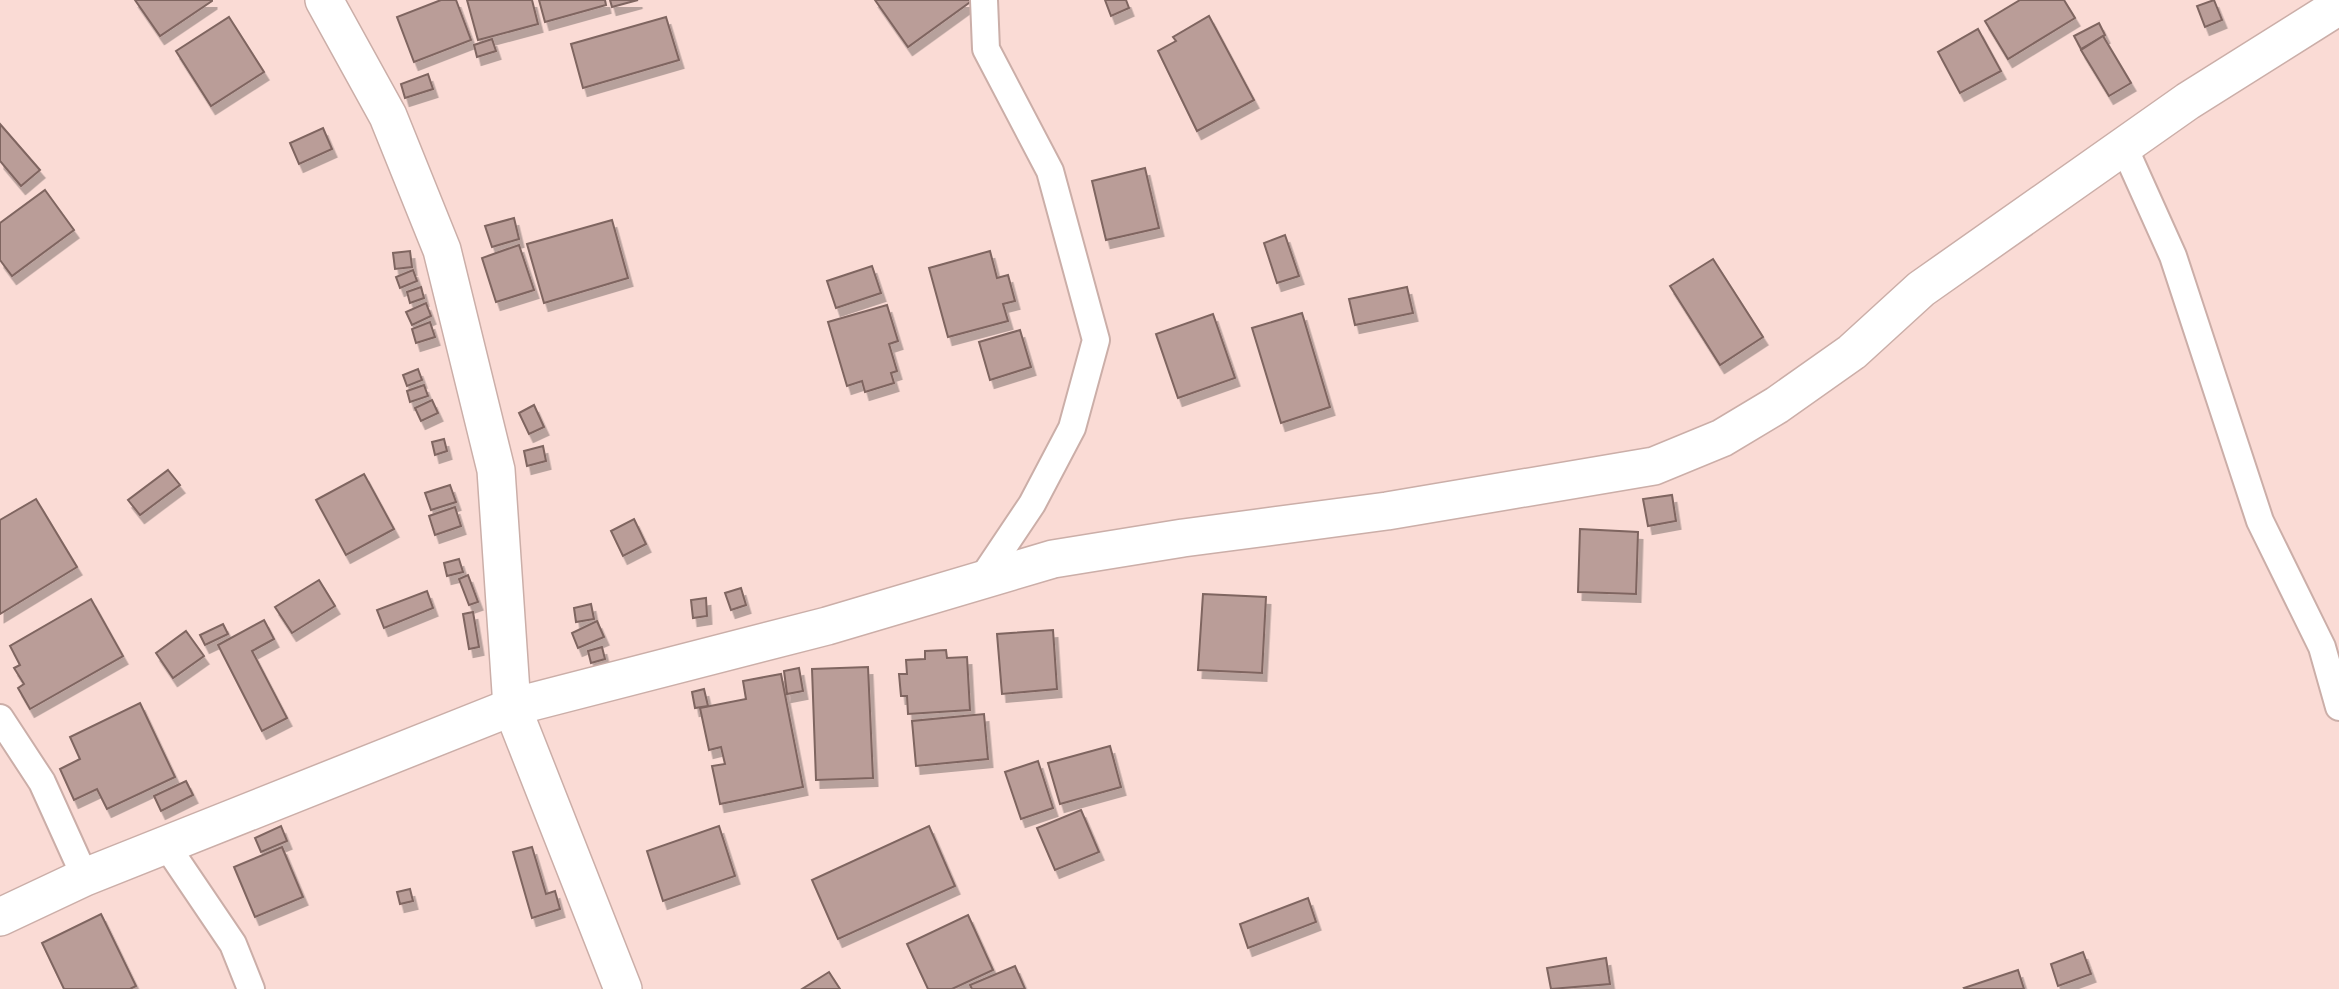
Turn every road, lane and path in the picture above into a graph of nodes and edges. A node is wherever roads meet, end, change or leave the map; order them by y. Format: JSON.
{"nodes":[{"id":1,"x":324,"y":0,"type":"edge"},
{"id":2,"x":984,"y":0,"type":"edge"},
{"id":3,"x":2339,"y":6,"type":"edge"},
{"id":4,"x":2124,"y":147,"type":"junction"},
{"id":5,"x":981,"y":580,"type":"junction"},
{"id":6,"x":2339,"y":707,"type":"edge"},
{"id":7,"x":512,"y":708,"type":"junction"},
{"id":8,"x":0,"y":719,"type":"edge"},
{"id":9,"x":166,"y":845,"type":"junction"},
{"id":10,"x":85,"y":877,"type":"junction"},
{"id":11,"x":0,"y":917,"type":"edge"},
{"id":12,"x":251,"y":989,"type":"edge"},
{"id":13,"x":623,"y":989,"type":"edge"}],
"edges":[{"from":1,"to":7,"type":"street"},
{"from":2,"to":5,"type":"street"},
{"from":3,"to":4,"type":"street"},
{"from":4,"to":5,"type":"street"},
{"from":4,"to":6,"type":"street"},
{"from":5,"to":7,"type":"street"},
{"from":7,"to":9,"type":"street"},
{"from":7,"to":13,"type":"street"},
{"from":8,"to":10,"type":"street"},
{"from":9,"to":10,"type":"street"},
{"from":9,"to":12,"type":"street"},
{"from":10,"to":11,"type":"street"}]}
